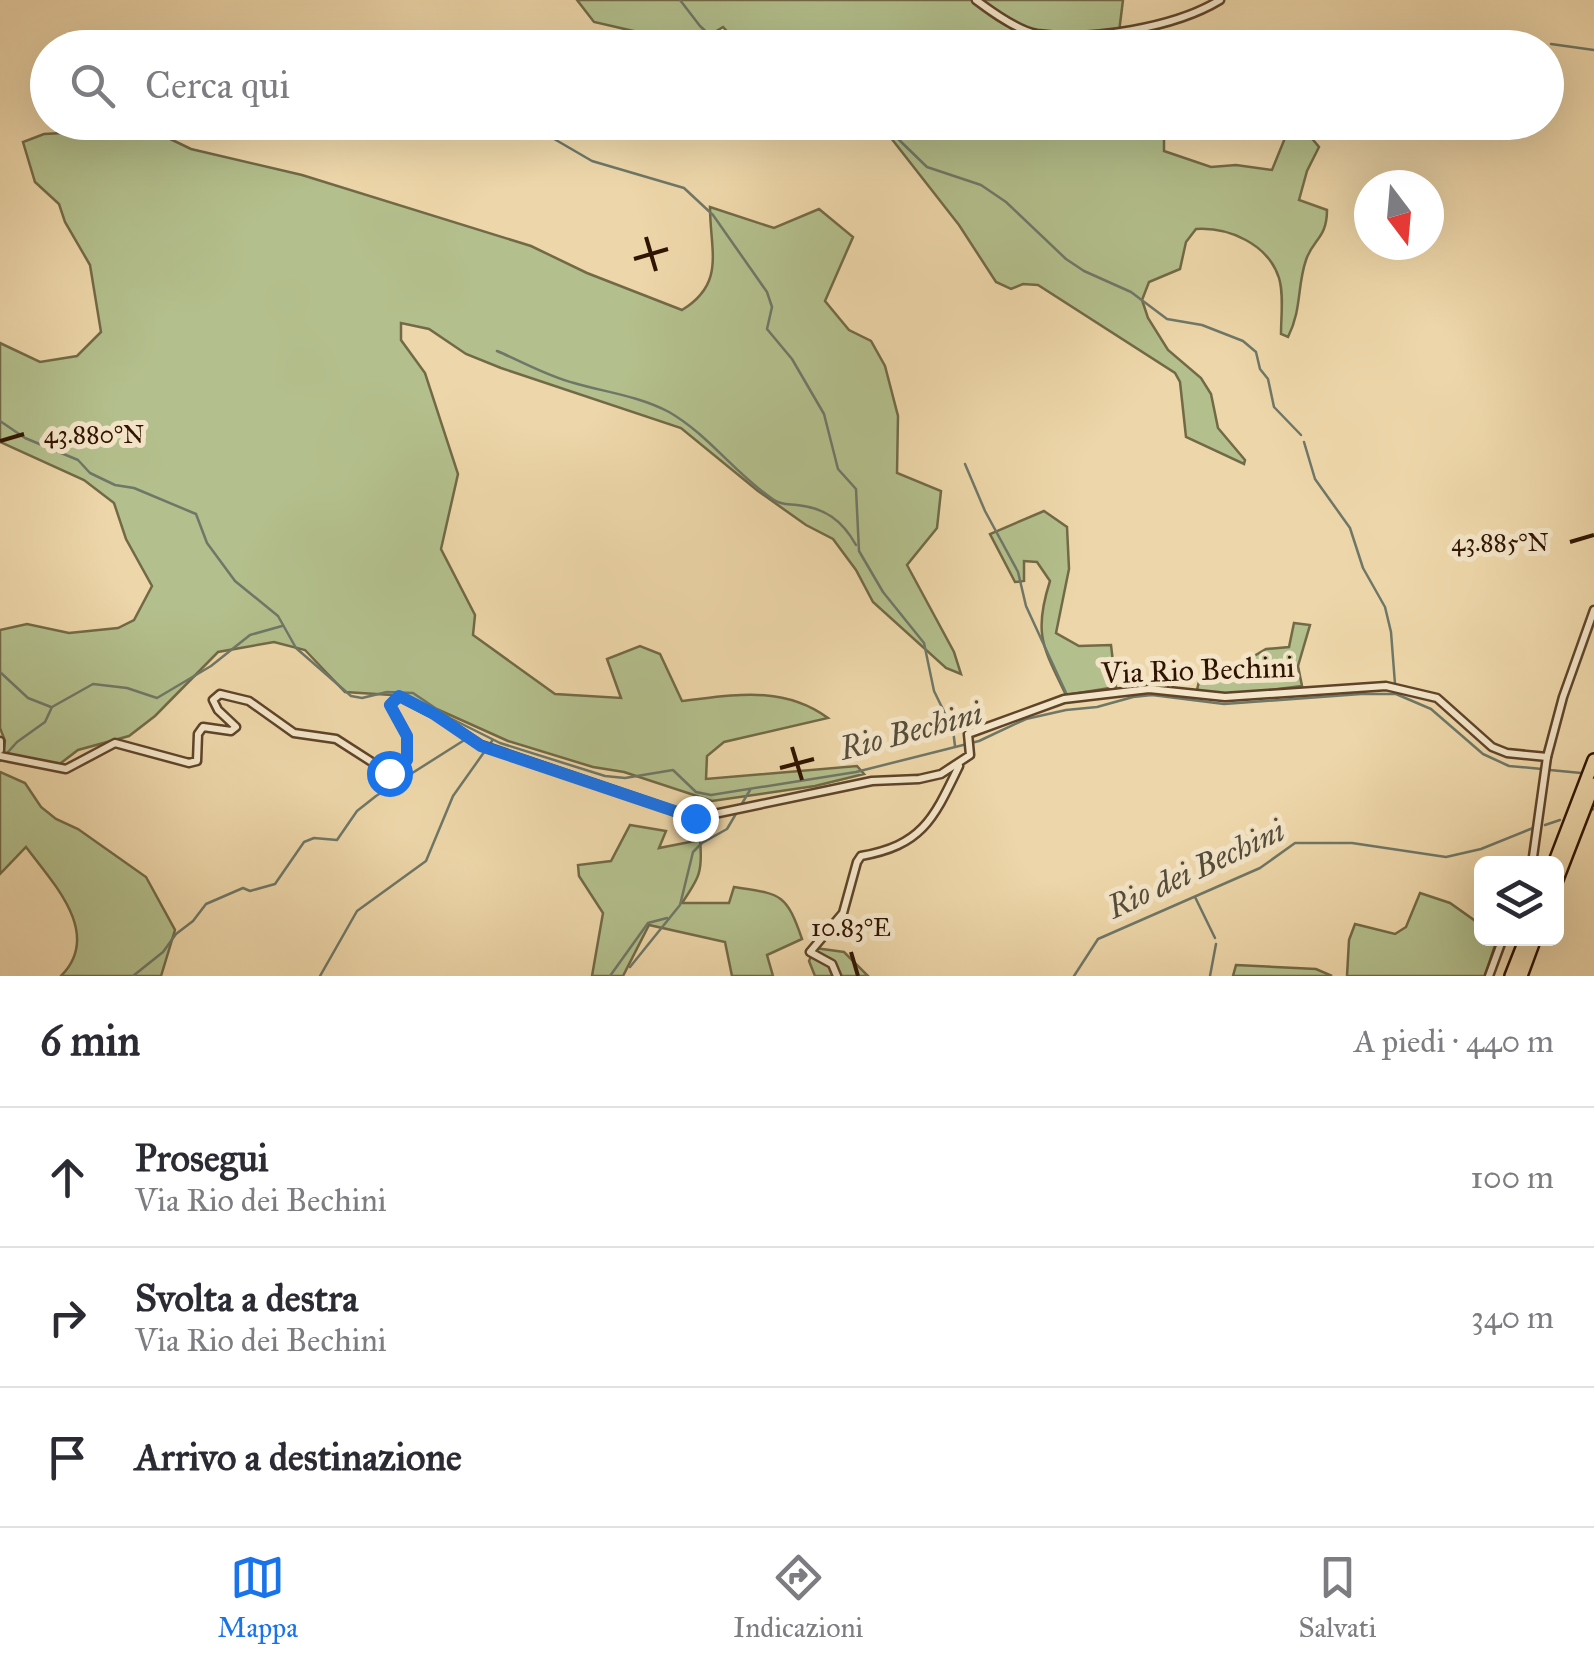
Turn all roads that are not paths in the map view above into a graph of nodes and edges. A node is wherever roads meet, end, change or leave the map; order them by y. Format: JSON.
{"nodes":[{"id":1,"x":976,"y":0,"type":"edge"},
{"id":2,"x":1220,"y":0,"type":"edge"},
{"id":3,"x":1027,"y":30,"type":"edge"},
{"id":4,"x":1130,"y":30,"type":"edge"},
{"id":5,"x":1594,"y":610,"type":"edge"},
{"id":6,"x":0,"y":742,"type":"edge"},
{"id":7,"x":0,"y":753,"type":"edge"},
{"id":8,"x":1594,"y":760,"type":"edge"},
{"id":9,"x":959,"y":764,"type":"junction"},
{"id":10,"x":1546,"y":765,"type":"junction"},
{"id":11,"x":1594,"y":784,"type":"edge"},
{"id":12,"x":1533,"y":856,"type":"edge"},
{"id":13,"x":1557,"y":856,"type":"edge"},
{"id":14,"x":1564,"y":861,"type":"edge"},
{"id":15,"x":1500,"y":946,"type":"edge"},
{"id":16,"x":1523,"y":946,"type":"edge"},
{"id":17,"x":1532,"y":946,"type":"edge"},
{"id":18,"x":838,"y":976,"type":"edge"},
{"id":19,"x":1489,"y":976,"type":"edge"},
{"id":20,"x":1511,"y":976,"type":"edge"},
{"id":21,"x":1521,"y":976,"type":"edge"}],
"edges":[{"from":1,"to":3,"type":"street"},
{"from":2,"to":4,"type":"street"},
{"from":5,"to":10,"type":"street"},
{"from":6,"to":7,"type":"street"},
{"from":7,"to":9,"type":"street"},
{"from":8,"to":13,"type":"highway"},
{"from":9,"to":10,"type":"street","name":"Via Rio Bechini"},
{"from":9,"to":18,"type":"street"},
{"from":10,"to":12,"type":"street"},
{"from":11,"to":14,"type":"highway"},
{"from":15,"to":19,"type":"street"},
{"from":16,"to":20,"type":"highway"},
{"from":17,"to":21,"type":"highway"}]}
